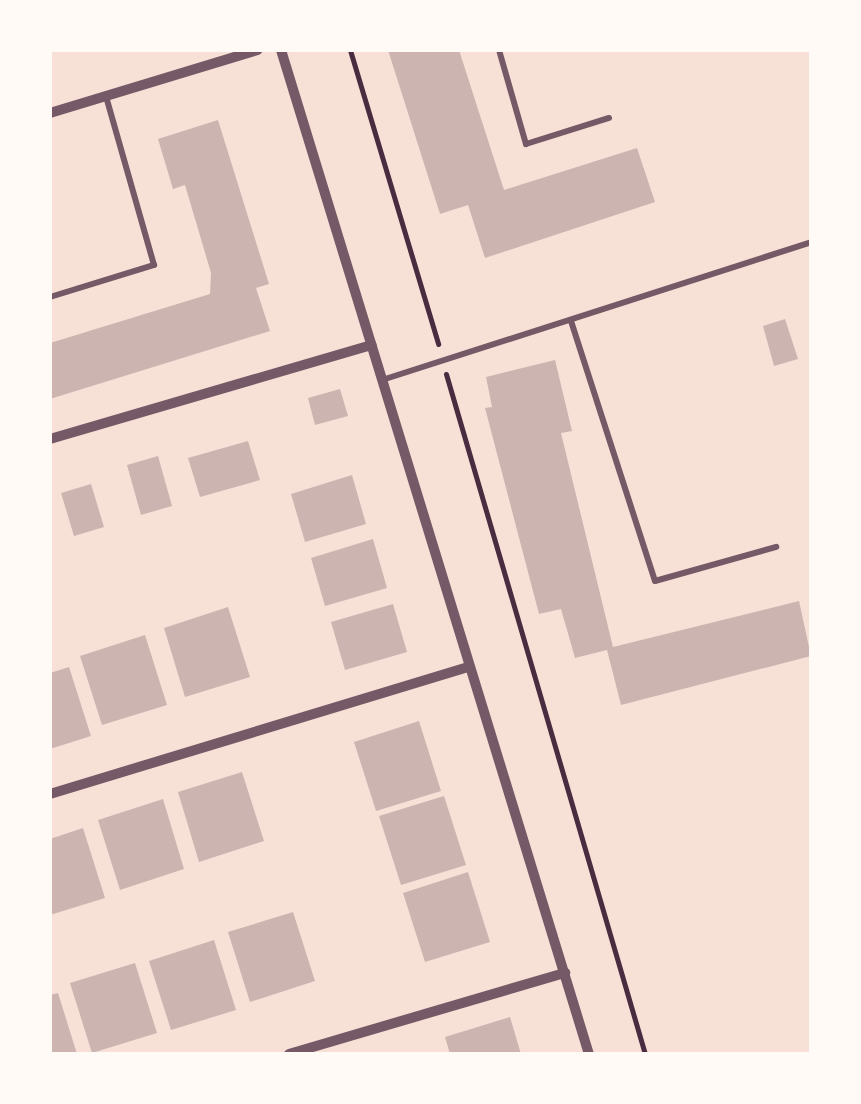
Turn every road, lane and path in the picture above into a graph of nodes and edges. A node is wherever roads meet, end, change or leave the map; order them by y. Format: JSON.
{"nodes":[{"id":1,"x":258,"y":50,"type":"edge"},
{"id":2,"x":281,"y":50,"type":"edge"},
{"id":3,"x":350,"y":50,"type":"edge"},
{"id":4,"x":499,"y":50,"type":"edge"},
{"id":5,"x":106,"y":96,"type":"junction"},
{"id":6,"x":50,"y":113,"type":"edge"},
{"id":7,"x":609,"y":118,"type":"dead end"},
{"id":8,"x":811,"y":242,"type":"edge"},
{"id":9,"x":50,"y":297,"type":"edge"},
{"id":10,"x":571,"y":321,"type":"junction"},
{"id":11,"x":372,"y":345,"type":"junction"},
{"id":12,"x":442,"y":361,"type":"junction"},
{"id":13,"x":382,"y":380,"type":"junction"},
{"id":14,"x":50,"y":439,"type":"edge"},
{"id":15,"x":776,"y":546,"type":"dead end"},
{"id":16,"x":468,"y":667,"type":"junction"},
{"id":17,"x":50,"y":794,"type":"edge"},
{"id":18,"x":566,"y":973,"type":"junction"},
{"id":19,"x":289,"y":1054,"type":"edge"},
{"id":20,"x":589,"y":1054,"type":"edge"},
{"id":21,"x":645,"y":1054,"type":"edge"}],
"edges":[{"from":1,"to":5,"type":"street"},
{"from":2,"to":11,"type":"street"},
{"from":3,"to":12,"type":"path"},
{"from":4,"to":7,"type":"lane"},
{"from":5,"to":6,"type":"street"},
{"from":5,"to":9,"type":"lane"},
{"from":8,"to":10,"type":"lane"},
{"from":10,"to":12,"type":"lane"},
{"from":10,"to":15,"type":"lane"},
{"from":11,"to":13,"type":"street"},
{"from":11,"to":14,"type":"street"},
{"from":12,"to":13,"type":"lane"},
{"from":12,"to":21,"type":"path"},
{"from":13,"to":16,"type":"street"},
{"from":16,"to":17,"type":"street"},
{"from":16,"to":18,"type":"street"},
{"from":18,"to":19,"type":"street"},
{"from":18,"to":20,"type":"street"}]}
